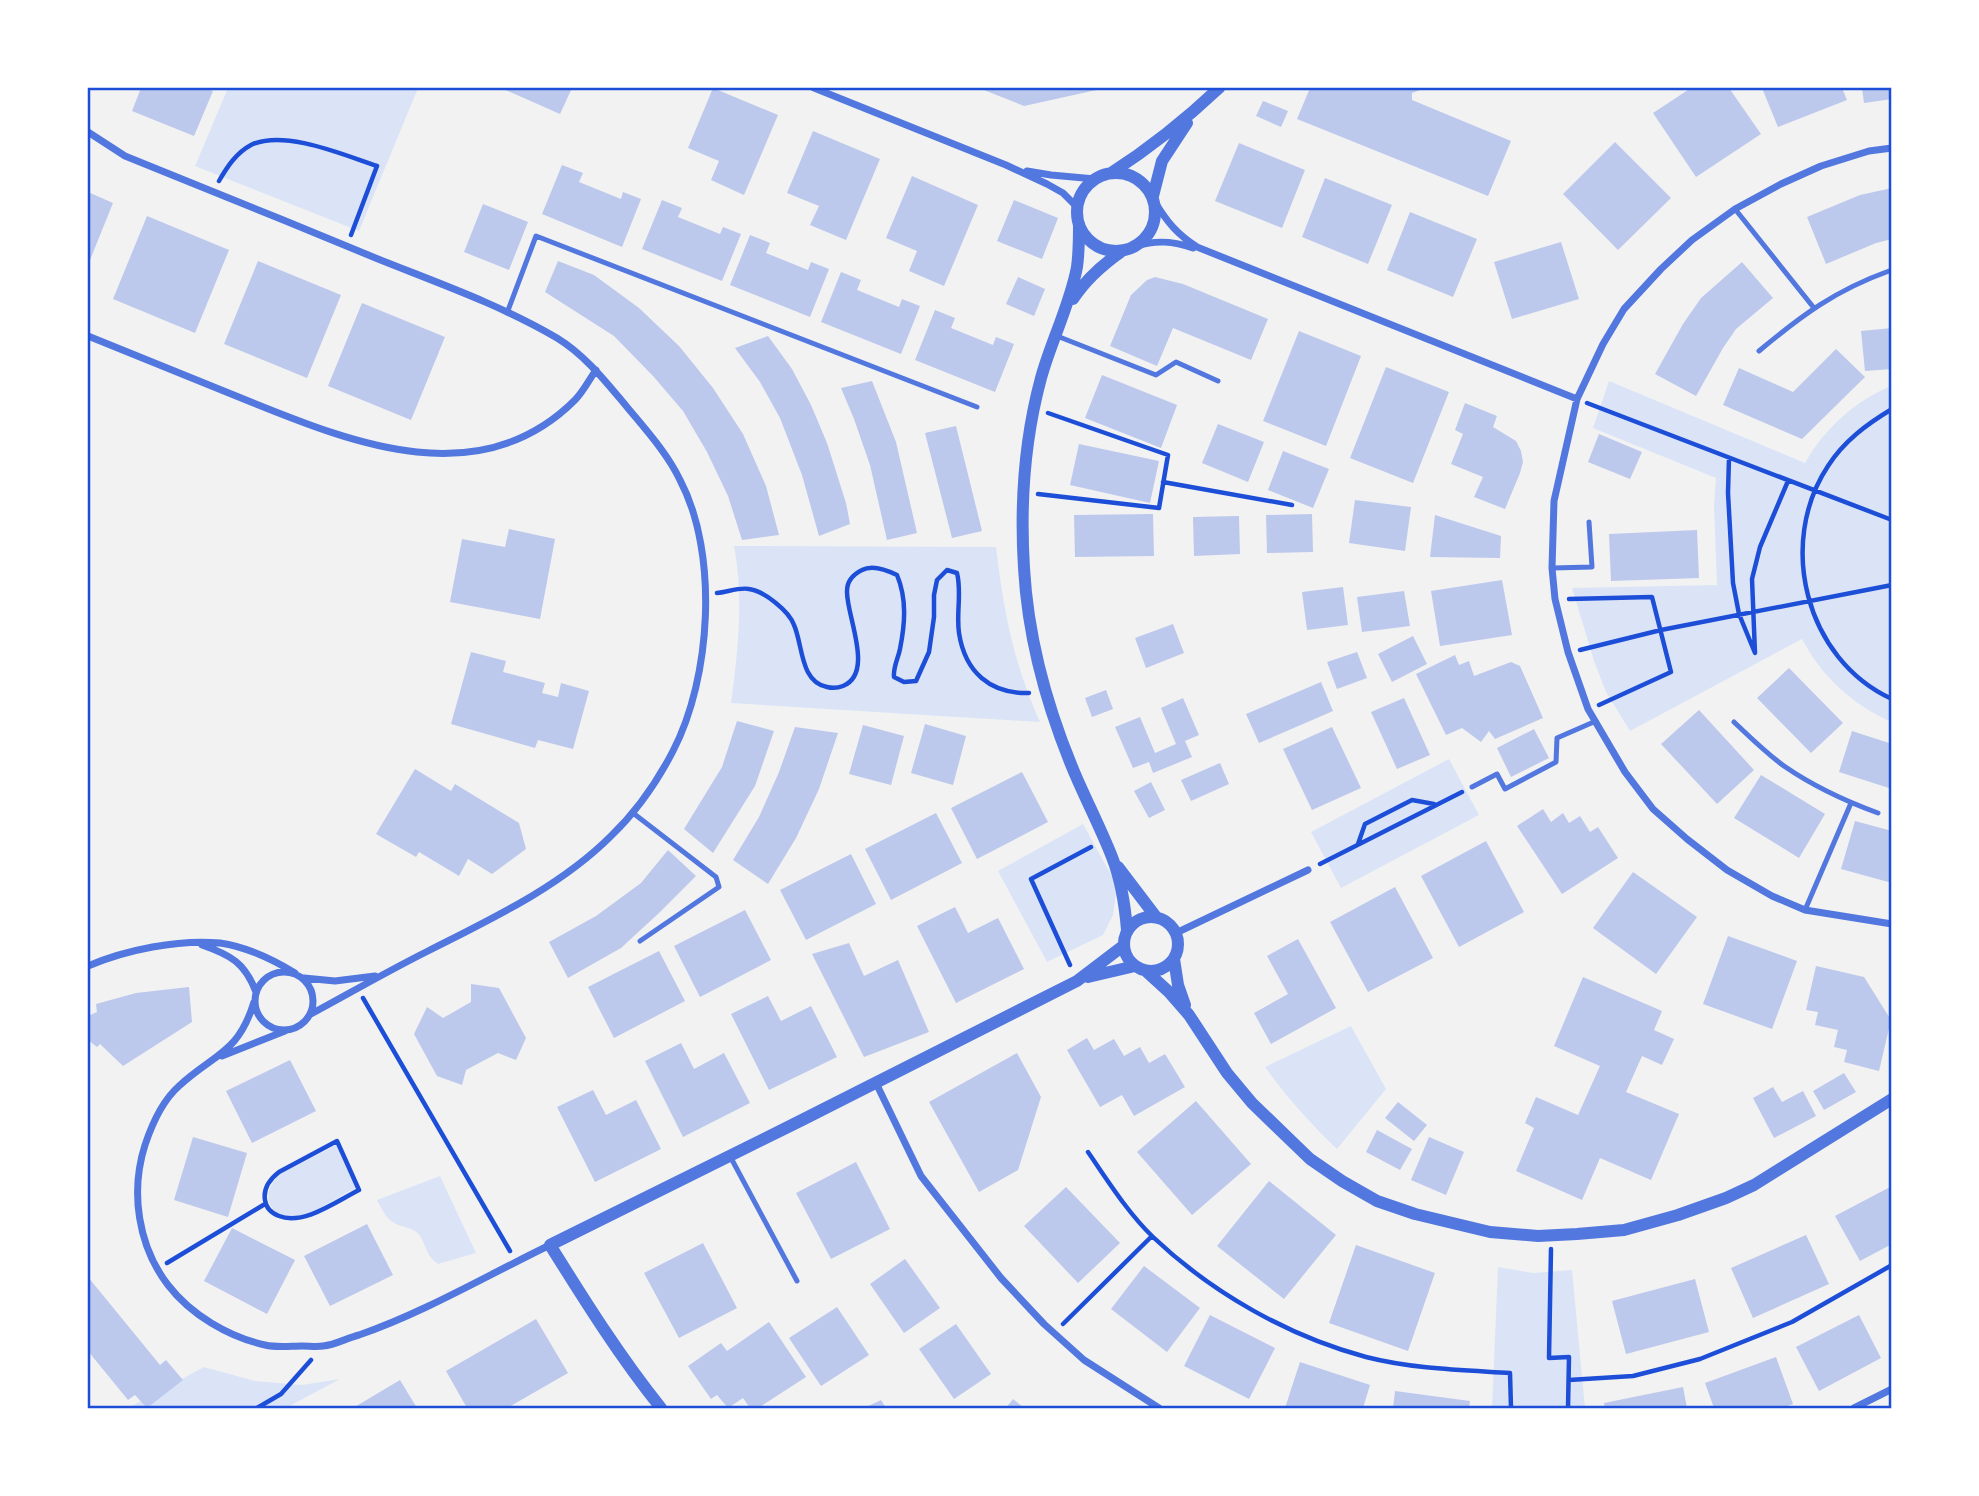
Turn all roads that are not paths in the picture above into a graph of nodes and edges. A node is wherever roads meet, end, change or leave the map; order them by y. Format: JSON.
{"nodes":[{"id":1,"x":814,"y":88,"type":"edge"},
{"id":2,"x":1219,"y":88,"type":"edge"},
{"id":3,"x":1202,"y":103,"type":"junction"},
{"id":4,"x":88,"y":132,"type":"edge"},
{"id":5,"x":1892,"y":148,"type":"edge"},
{"id":6,"x":1006,"y":165,"type":"junction"},
{"id":7,"x":1111,"y":173,"type":"junction"},
{"id":8,"x":1095,"y":179,"type":"junction"},
{"id":9,"x":1154,"y":199,"type":"junction"},
{"id":10,"x":1077,"y":207,"type":"junction"},
{"id":11,"x":1735,"y":209,"type":"junction"},
{"id":12,"x":1079,"y":225,"type":"junction"},
{"id":13,"x":1136,"y":246,"type":"junction"},
{"id":14,"x":1123,"y":251,"type":"junction"},
{"id":15,"x":1210,"y":253,"type":"junction"},
{"id":16,"x":1889,"y":271,"type":"dead end"},
{"id":17,"x":1814,"y":308,"type":"junction"},
{"id":18,"x":507,"y":313,"type":"junction"},
{"id":19,"x":1061,"y":317,"type":"junction"},
{"id":20,"x":1054,"y":335,"type":"junction"},
{"id":21,"x":88,"y":336,"type":"edge"},
{"id":22,"x":1759,"y":351,"type":"dead end"},
{"id":23,"x":596,"y":370,"type":"junction"},
{"id":24,"x":1218,"y":381,"type":"dead end"},
{"id":25,"x":1577,"y":399,"type":"junction"},
{"id":26,"x":977,"y":407,"type":"dead end"},
{"id":27,"x":1589,"y":522,"type":"dead end"},
{"id":28,"x":1552,"y":568,"type":"junction"},
{"id":29,"x":1595,"y":721,"type":"junction"},
{"id":30,"x":1734,"y":722,"type":"dead end"},
{"id":31,"x":1472,"y":786,"type":"road end"},
{"id":32,"x":1851,"y":803,"type":"junction"},
{"id":33,"x":633,"y":813,"type":"junction"},
{"id":34,"x":1878,"y":813,"type":"dead end"},
{"id":35,"x":1112,"y":858,"type":"junction"},
{"id":36,"x":1308,"y":870,"type":"road end"},
{"id":37,"x":1805,"y":910,"type":"junction"},
{"id":38,"x":1156,"y":917,"type":"junction"},
{"id":39,"x":1892,"y":924,"type":"edge"},
{"id":40,"x":1127,"y":930,"type":"junction"},
{"id":41,"x":1176,"y":933,"type":"junction"},
{"id":42,"x":640,"y":941,"type":"dead end"},
{"id":43,"x":198,"y":943,"type":"junction"},
{"id":44,"x":1123,"y":946,"type":"junction"},
{"id":45,"x":1174,"y":959,"type":"junction"},
{"id":46,"x":88,"y":966,"type":"edge"},
{"id":47,"x":1141,"y":969,"type":"junction"},
{"id":48,"x":295,"y":973,"type":"junction"},
{"id":49,"x":380,"y":976,"type":"junction"},
{"id":50,"x":303,"y":978,"type":"junction"},
{"id":51,"x":1077,"y":981,"type":"junction"},
{"id":52,"x":256,"y":992,"type":"junction"},
{"id":53,"x":254,"y":1002,"type":"junction"},
{"id":54,"x":311,"y":1014,"type":"junction"},
{"id":55,"x":1189,"y":1015,"type":"junction"},
{"id":56,"x":288,"y":1030,"type":"junction"},
{"id":57,"x":218,"y":1057,"type":"junction"},
{"id":58,"x":876,"y":1083,"type":"junction"},
{"id":59,"x":1892,"y":1099,"type":"edge"},
{"id":60,"x":730,"y":1156,"type":"junction"},
{"id":61,"x":550,"y":1245,"type":"junction"},
{"id":62,"x":797,"y":1281,"type":"dead end"},
{"id":63,"x":1892,"y":1388,"type":"edge"},
{"id":64,"x":661,"y":1409,"type":"edge"},
{"id":65,"x":1159,"y":1409,"type":"edge"},
{"id":66,"x":1854,"y":1409,"type":"edge"}],
"edges":[{"from":1,"to":6,"type":"street"},
{"from":2,"to":3,"type":"street"},
{"from":3,"to":7,"type":"street"},
{"from":3,"to":9,"type":"street"},
{"from":4,"to":18,"type":"street"},
{"from":5,"to":11,"type":"street"},
{"from":6,"to":8,"type":"street"},
{"from":6,"to":10,"type":"street"},
{"from":7,"to":8,"type":"street"},
{"from":7,"to":9,"type":"street"},
{"from":8,"to":10,"type":"street"},
{"from":9,"to":13,"type":"street"},
{"from":9,"to":15,"type":"street"},
{"from":10,"to":12,"type":"street"},
{"from":11,"to":17,"type":"lane"},
{"from":11,"to":25,"type":"street"},
{"from":12,"to":14,"type":"street"},
{"from":12,"to":19,"type":"street"},
{"from":13,"to":14,"type":"street"},
{"from":13,"to":15,"type":"street"},
{"from":14,"to":19,"type":"street"},
{"from":15,"to":25,"type":"street"},
{"from":16,"to":17,"type":"lane"},
{"from":17,"to":22,"type":"lane"},
{"from":18,"to":23,"type":"street"},
{"from":18,"to":26,"type":"lane"},
{"from":19,"to":20,"type":"street"},
{"from":20,"to":24,"type":"lane"},
{"from":20,"to":35,"type":"street"},
{"from":21,"to":23,"type":"street"},
{"from":23,"to":33,"type":"street"},
{"from":25,"to":28,"type":"street"},
{"from":27,"to":28,"type":"lane"},
{"from":28,"to":29,"type":"street"},
{"from":29,"to":31,"type":"lane"},
{"from":29,"to":37,"type":"street"},
{"from":30,"to":32,"type":"lane"},
{"from":32,"to":34,"type":"lane"},
{"from":32,"to":37,"type":"lane"},
{"from":33,"to":42,"type":"lane"},
{"from":33,"to":49,"type":"street"},
{"from":35,"to":38,"type":"street"},
{"from":35,"to":40,"type":"street"},
{"from":36,"to":41,"type":"street"},
{"from":37,"to":39,"type":"street"},
{"from":38,"to":40,"type":"street"},
{"from":38,"to":41,"type":"street"},
{"from":40,"to":44,"type":"street"},
{"from":41,"to":45,"type":"street"},
{"from":43,"to":46,"type":"street"},
{"from":43,"to":48,"type":"street"},
{"from":43,"to":52,"type":"street"},
{"from":44,"to":47,"type":"street"},
{"from":44,"to":51,"type":"street"},
{"from":45,"to":47,"type":"street"},
{"from":45,"to":55,"type":"street"},
{"from":47,"to":51,"type":"street"},
{"from":47,"to":55,"type":"street"},
{"from":48,"to":50,"type":"street"},
{"from":48,"to":52,"type":"street"},
{"from":49,"to":50,"type":"street"},
{"from":49,"to":54,"type":"street"},
{"from":50,"to":54,"type":"street"},
{"from":51,"to":58,"type":"street"},
{"from":52,"to":53,"type":"street"},
{"from":53,"to":56,"type":"street"},
{"from":53,"to":57,"type":"street"},
{"from":54,"to":56,"type":"street"},
{"from":55,"to":59,"type":"street"},
{"from":56,"to":57,"type":"street"},
{"from":57,"to":61,"type":"street"},
{"from":58,"to":60,"type":"street"},
{"from":58,"to":65,"type":"street"},
{"from":60,"to":61,"type":"street"},
{"from":60,"to":62,"type":"lane"},
{"from":61,"to":64,"type":"street"},
{"from":63,"to":66,"type":"street"}]}
